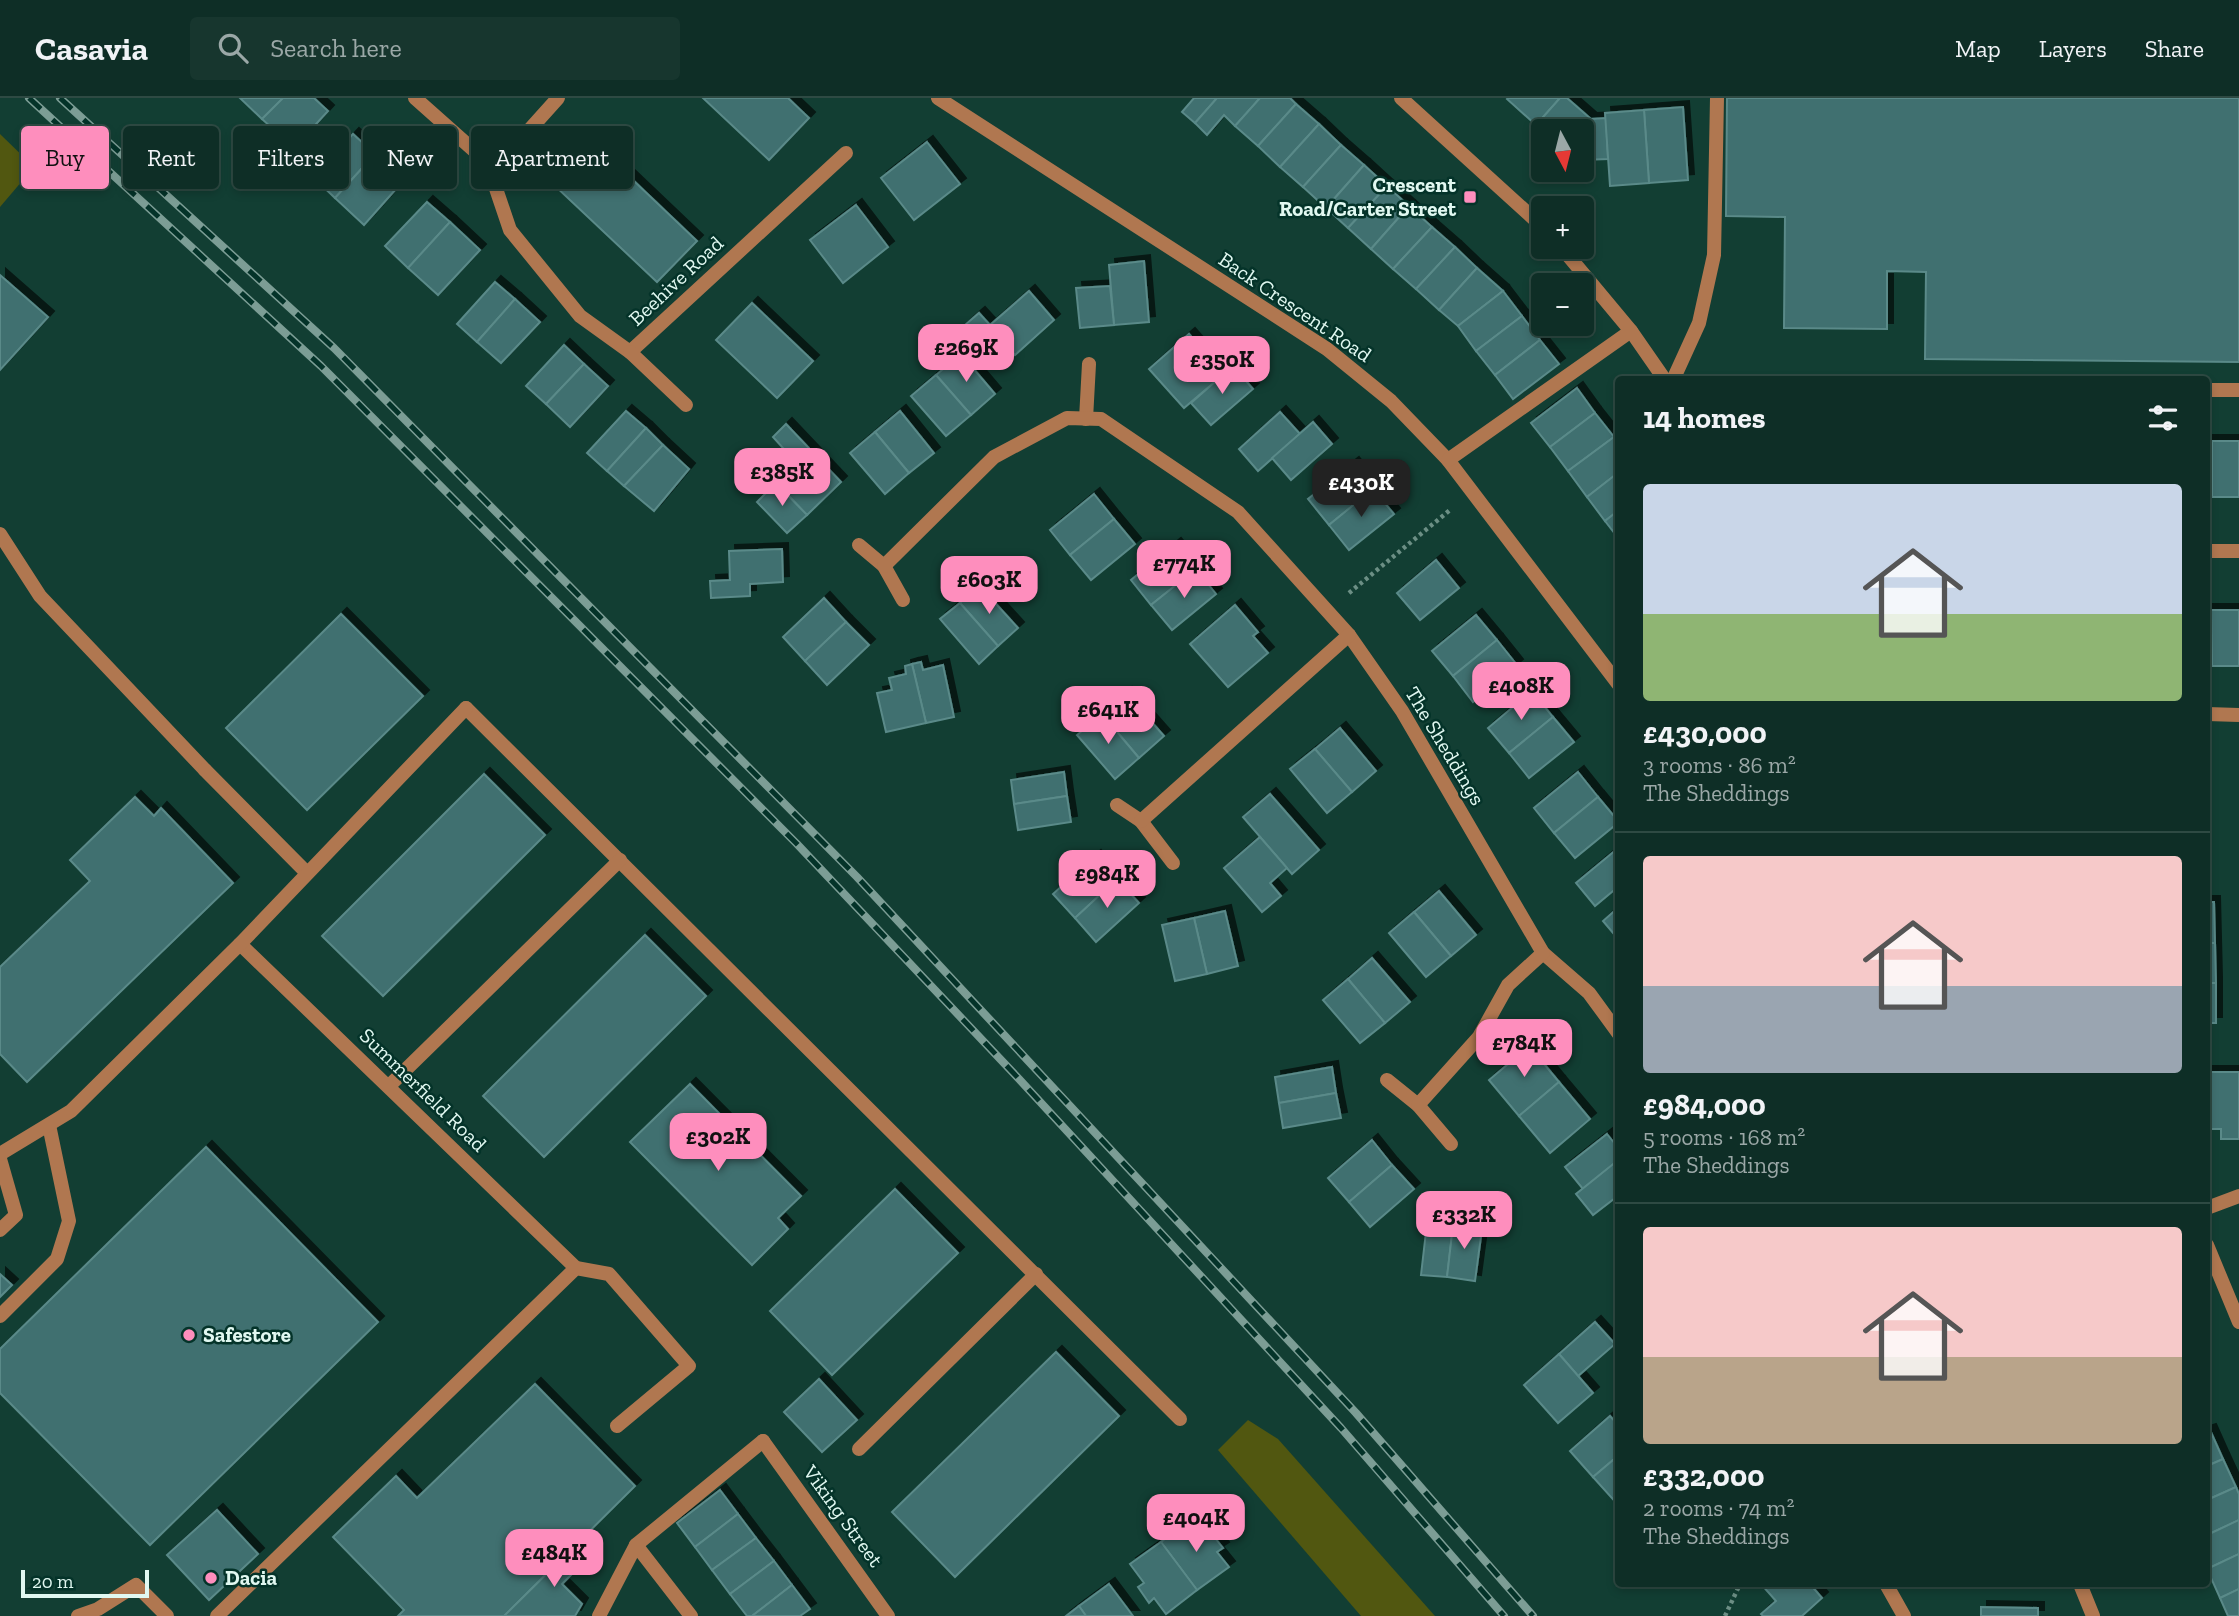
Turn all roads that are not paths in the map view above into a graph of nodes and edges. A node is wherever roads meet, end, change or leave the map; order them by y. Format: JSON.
{"nodes":[{"id":1,"x":415,"y":98,"type":"edge"},
{"id":2,"x":558,"y":98,"type":"edge"},
{"id":3,"x":938,"y":98,"type":"edge"},
{"id":4,"x":1401,"y":98,"type":"edge"},
{"id":5,"x":1717,"y":98,"type":"edge"},
{"id":6,"x":533,"y":126,"type":"edge"},
{"id":7,"x":471,"y":148,"type":"edge"},
{"id":8,"x":846,"y":153,"type":"dead end"},
{"id":9,"x":496,"y":189,"type":"edge"},
{"id":10,"x":1531,"y":216,"type":"edge"},
{"id":11,"x":1571,"y":259,"type":"edge"},
{"id":12,"x":1631,"y":331,"type":"junction"},
{"id":13,"x":629,"y":352,"type":"junction"},
{"id":14,"x":1089,"y":364,"type":"dead end"},
{"id":15,"x":1662,"y":376,"type":"edge"},
{"id":16,"x":1675,"y":376,"type":"edge"},
{"id":17,"x":2210,"y":390,"type":"edge"},
{"id":18,"x":2239,"y":390,"type":"edge"},
{"id":19,"x":686,"y":405,"type":"dead end"},
{"id":20,"x":1086,"y":419,"type":"junction"},
{"id":21,"x":1448,"y":460,"type":"junction"},
{"id":22,"x":0,"y":534,"type":"edge"},
{"id":23,"x":859,"y":545,"type":"dead end"},
{"id":24,"x":2210,"y":551,"type":"edge"},
{"id":25,"x":2239,"y":551,"type":"edge"},
{"id":26,"x":884,"y":566,"type":"junction"},
{"id":27,"x":903,"y":600,"type":"dead end"},
{"id":28,"x":1349,"y":635,"type":"junction"},
{"id":29,"x":1615,"y":680,"type":"edge"},
{"id":30,"x":2210,"y":714,"type":"edge"},
{"id":31,"x":2239,"y":715,"type":"edge"},
{"id":32,"x":1117,"y":805,"type":"dead end"},
{"id":33,"x":1141,"y":821,"type":"junction"},
{"id":34,"x":620,"y":860,"type":"junction"},
{"id":35,"x":1173,"y":863,"type":"dead end"},
{"id":36,"x":307,"y":873,"type":"junction"},
{"id":37,"x":240,"y":944,"type":"junction"},
{"id":38,"x":1543,"y":953,"type":"junction"},
{"id":39,"x":1615,"y":1029,"type":"edge"},
{"id":40,"x":1387,"y":1080,"type":"dead end"},
{"id":41,"x":390,"y":1086,"type":"junction"},
{"id":42,"x":1418,"y":1105,"type":"junction"},
{"id":43,"x":49,"y":1125,"type":"junction"},
{"id":44,"x":1451,"y":1144,"type":"dead end"},
{"id":45,"x":0,"y":1157,"type":"edge"},
{"id":46,"x":2239,"y":1196,"type":"edge"},
{"id":47,"x":2210,"y":1207,"type":"edge"},
{"id":48,"x":0,"y":1230,"type":"edge"},
{"id":49,"x":2210,"y":1252,"type":"edge"},
{"id":50,"x":576,"y":1268,"type":"junction"},
{"id":51,"x":1036,"y":1274,"type":"junction"},
{"id":52,"x":0,"y":1316,"type":"edge"},
{"id":53,"x":2239,"y":1322,"type":"edge"},
{"id":54,"x":1180,"y":1419,"type":"dead end"},
{"id":55,"x":617,"y":1426,"type":"dead end"},
{"id":56,"x":859,"y":1449,"type":"dead end"},
{"id":57,"x":636,"y":1545,"type":"junction"},
{"id":58,"x":1888,"y":1587,"type":"edge"},
{"id":59,"x":2081,"y":1587,"type":"edge"},
{"id":60,"x":78,"y":1616,"type":"edge"},
{"id":61,"x":167,"y":1616,"type":"edge"},
{"id":62,"x":217,"y":1616,"type":"edge"},
{"id":63,"x":599,"y":1616,"type":"edge"},
{"id":64,"x":691,"y":1616,"type":"edge"},
{"id":65,"x":888,"y":1616,"type":"edge"},
{"id":66,"x":1904,"y":1616,"type":"edge"},
{"id":67,"x":2093,"y":1616,"type":"edge"}],
"edges":[{"from":1,"to":7,"type":"street","name":"Beehive Road"},
{"from":2,"to":6,"type":"street"},
{"from":3,"to":21,"type":"street","name":"Back Crescent Road"},
{"from":4,"to":10,"type":"street"},
{"from":5,"to":16,"type":"street"},
{"from":8,"to":13,"type":"street","name":"Beehive Road"},
{"from":9,"to":13,"type":"street","name":"Beehive Road"},
{"from":11,"to":12,"type":"street"},
{"from":12,"to":15,"type":"street"},
{"from":12,"to":21,"type":"street"},
{"from":13,"to":19,"type":"street"},
{"from":14,"to":20,"type":"street"},
{"from":17,"to":18,"type":"street"},
{"from":20,"to":26,"type":"street"},
{"from":20,"to":28,"type":"street","name":"The Sheddings"},
{"from":21,"to":29,"type":"street","name":"Back Crescent Road"},
{"from":22,"to":36,"type":"street"},
{"from":23,"to":26,"type":"street"},
{"from":24,"to":25,"type":"street"},
{"from":26,"to":27,"type":"street"},
{"from":28,"to":33,"type":"street"},
{"from":28,"to":38,"type":"street","name":"The Sheddings"},
{"from":30,"to":31,"type":"street"},
{"from":32,"to":33,"type":"street"},
{"from":33,"to":35,"type":"street"},
{"from":34,"to":36,"type":"street"},
{"from":34,"to":41,"type":"street"},
{"from":34,"to":51,"type":"street"},
{"from":36,"to":37,"type":"street"},
{"from":37,"to":41,"type":"street","name":"Summerfield Road"},
{"from":37,"to":43,"type":"street"},
{"from":38,"to":39,"type":"street","name":"The Sheddings"},
{"from":38,"to":42,"type":"street"},
{"from":40,"to":42,"type":"street"},
{"from":41,"to":50,"type":"street","name":"Summerfield Road"},
{"from":42,"to":44,"type":"street"},
{"from":43,"to":45,"type":"street"},
{"from":43,"to":52,"type":"street"},
{"from":45,"to":48,"type":"street"},
{"from":46,"to":47,"type":"street"},
{"from":49,"to":53,"type":"street"},
{"from":50,"to":55,"type":"street"},
{"from":50,"to":62,"type":"street"},
{"from":51,"to":54,"type":"street"},
{"from":51,"to":56,"type":"street"},
{"from":57,"to":63,"type":"street"},
{"from":57,"to":64,"type":"street"},
{"from":57,"to":65,"type":"street","name":"Viking Street"},
{"from":58,"to":66,"type":"street"},
{"from":59,"to":67,"type":"street"},
{"from":60,"to":61,"type":"street"}]}
